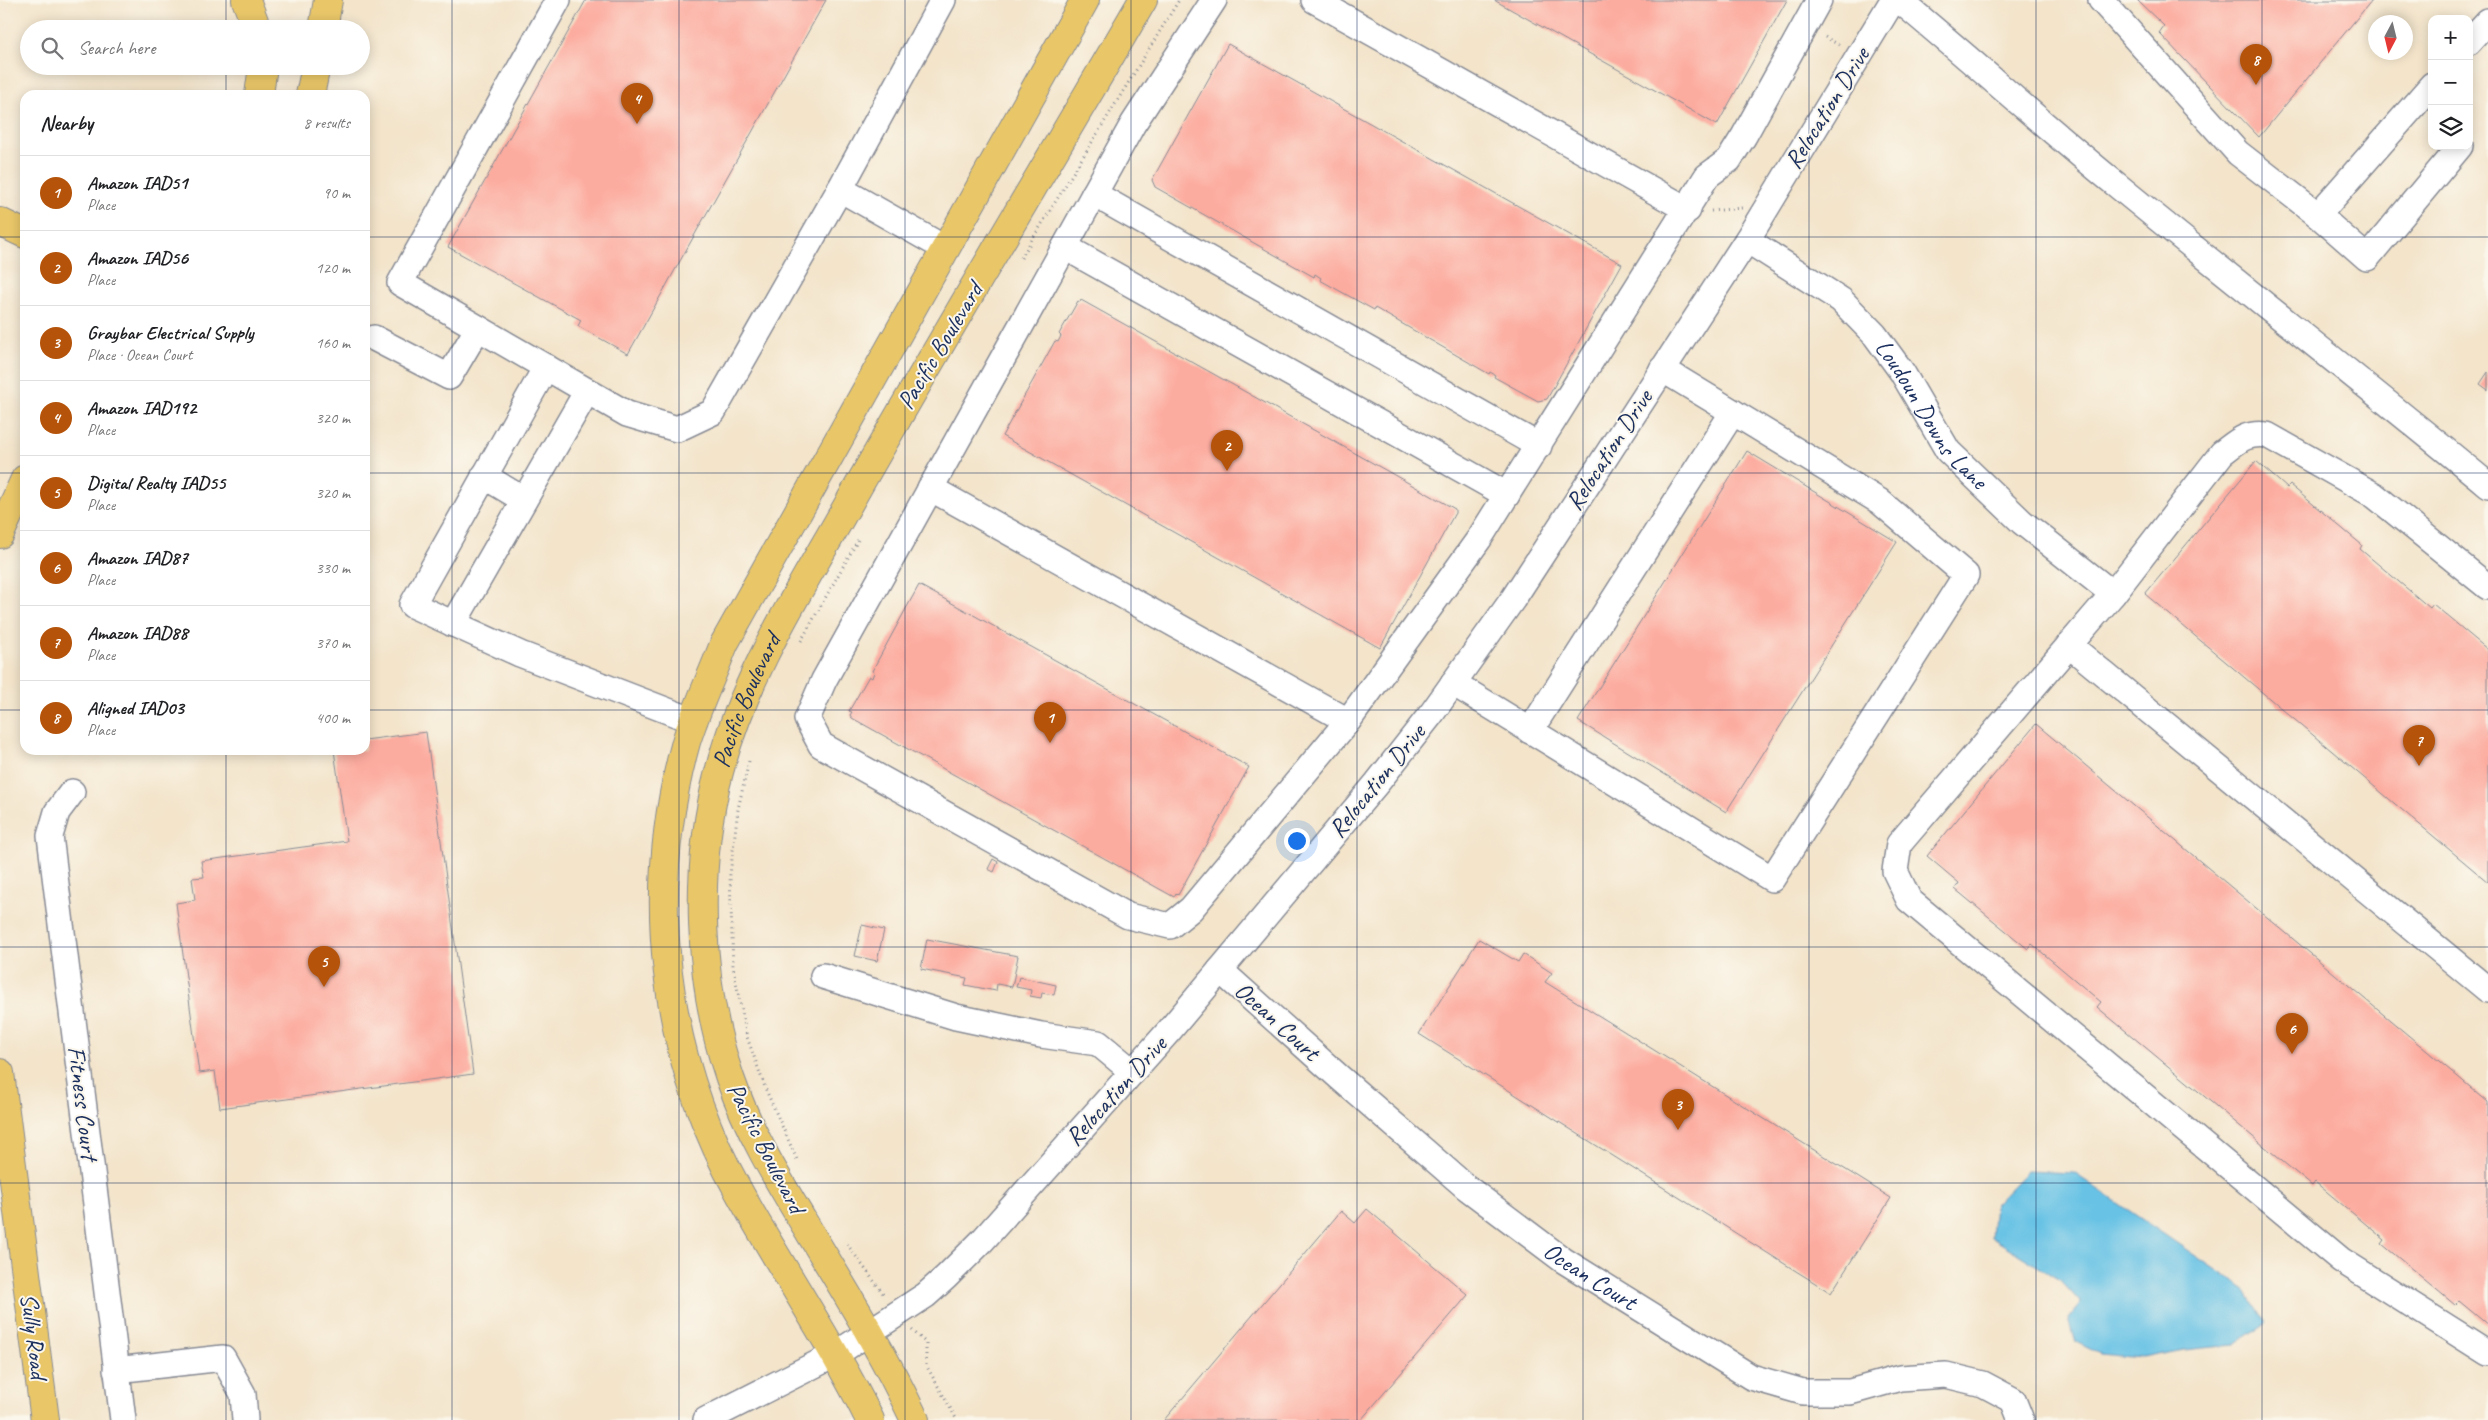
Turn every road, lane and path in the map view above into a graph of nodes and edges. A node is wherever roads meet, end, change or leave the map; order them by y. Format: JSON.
{"nodes":[{"id":1,"x":246,"y":0,"type":"edge"},
{"id":2,"x":558,"y":0,"type":"edge"},
{"id":3,"x":943,"y":0,"type":"edge"},
{"id":4,"x":1085,"y":0,"type":"edge"},
{"id":5,"x":1143,"y":0,"type":"edge"},
{"id":6,"x":1180,"y":0,"type":"edge"},
{"id":7,"x":1214,"y":0,"type":"edge"},
{"id":8,"x":1314,"y":0,"type":"edge"},
{"id":9,"x":1819,"y":0,"type":"edge"},
{"id":10,"x":1893,"y":0,"type":"edge"},
{"id":11,"x":1899,"y":0,"type":"edge"},
{"id":12,"x":2102,"y":0,"type":"edge"},
{"id":13,"x":254,"y":20,"type":"edge"},
{"id":14,"x":2488,"y":21,"type":"edge"},
{"id":15,"x":1806,"y":26,"type":"junction"},
{"id":16,"x":2473,"y":38,"type":"edge"},
{"id":17,"x":1858,"y":57,"type":"junction"},
{"id":18,"x":261,"y":75,"type":"edge"},
{"id":19,"x":314,"y":75,"type":"edge"},
{"id":20,"x":259,"y":90,"type":"edge"},
{"id":21,"x":311,"y":90,"type":"edge"},
{"id":22,"x":2428,"y":98,"type":"edge"},
{"id":23,"x":2424,"y":111,"type":"edge"},
{"id":24,"x":2457,"y":150,"type":"edge"},
{"id":25,"x":840,"y":189,"type":"junction"},
{"id":26,"x":1094,"y":194,"type":"junction"},
{"id":27,"x":1688,"y":210,"type":"junction"},
{"id":28,"x":1760,"y":215,"type":"junction"},
{"id":29,"x":2318,"y":215,"type":"junction"},
{"id":30,"x":0,"y":222,"type":"edge"},
{"id":31,"x":20,"y":232,"type":"edge"},
{"id":32,"x":1747,"y":240,"type":"junction"},
{"id":33,"x":1065,"y":247,"type":"junction"},
{"id":34,"x":946,"y":249,"type":"junction"},
{"id":35,"x":1019,"y":262,"type":"dead end"},
{"id":36,"x":478,"y":328,"type":"junction"},
{"id":37,"x":374,"y":338,"type":"dead end"},
{"id":38,"x":546,"y":367,"type":"junction"},
{"id":39,"x":1662,"y":369,"type":"junction"},
{"id":40,"x":587,"y":391,"type":"junction"},
{"id":41,"x":1733,"y":412,"type":"junction"},
{"id":42,"x":1539,"y":446,"type":"junction"},
{"id":43,"x":484,"y":476,"type":"junction"},
{"id":44,"x":2488,"y":485,"type":"edge"},
{"id":45,"x":930,"y":488,"type":"junction"},
{"id":46,"x":20,"y":490,"type":"edge"},
{"id":47,"x":1507,"y":495,"type":"junction"},
{"id":48,"x":524,"y":500,"type":"junction"},
{"id":49,"x":0,"y":534,"type":"edge"},
{"id":50,"x":860,"y":536,"type":"dead end"},
{"id":51,"x":2488,"y":587,"type":"edge"},
{"id":52,"x":2113,"y":594,"type":"junction"},
{"id":53,"x":453,"y":624,"type":"junction"},
{"id":54,"x":2069,"y":645,"type":"junction"},
{"id":55,"x":796,"y":649,"type":"dead end"},
{"id":56,"x":1453,"y":683,"type":"junction"},
{"id":57,"x":694,"y":721,"type":"junction"},
{"id":58,"x":1348,"y":721,"type":"junction"},
{"id":59,"x":1530,"y":731,"type":"junction"},
{"id":60,"x":750,"y":756,"type":"dead end"},
{"id":61,"x":72,"y":792,"type":"dead end"},
{"id":62,"x":1220,"y":970,"type":"junction"},
{"id":63,"x":823,"y":976,"type":"dead end"},
{"id":64,"x":2488,"y":990,"type":"edge"},
{"id":65,"x":1133,"y":1072,"type":"junction"},
{"id":66,"x":0,"y":1073,"type":"edge"},
{"id":67,"x":802,"y":1168,"type":"dead end"},
{"id":68,"x":844,"y":1240,"type":"dead end"},
{"id":69,"x":898,"y":1313,"type":"junction"},
{"id":70,"x":868,"y":1333,"type":"junction"},
{"id":71,"x":2488,"y":1353,"type":"edge"},
{"id":72,"x":836,"y":1354,"type":"junction"},
{"id":73,"x":116,"y":1370,"type":"junction"},
{"id":74,"x":45,"y":1420,"type":"edge"},
{"id":75,"x":123,"y":1420,"type":"edge"},
{"id":76,"x":246,"y":1420,"type":"edge"},
{"id":77,"x":706,"y":1420,"type":"edge"},
{"id":78,"x":870,"y":1420,"type":"edge"},
{"id":79,"x":916,"y":1420,"type":"edge"},
{"id":80,"x":956,"y":1420,"type":"edge"},
{"id":81,"x":2021,"y":1420,"type":"edge"}],
"edges":[{"from":1,"to":13,"type":"main road"},
{"from":2,"to":36,"type":"street"},
{"from":3,"to":25,"type":"street"},
{"from":4,"to":34,"type":"main road","name":"Pacific Boulevard"},
{"from":5,"to":70,"type":"main road","name":"Pacific Boulevard"},
{"from":6,"to":35,"type":"path"},
{"from":7,"to":26,"type":"street"},
{"from":8,"to":27,"type":"street"},
{"from":9,"to":15,"type":"street"},
{"from":10,"to":17,"type":"street","name":"Relocation Drive"},
{"from":11,"to":44,"type":"street"},
{"from":12,"to":29,"type":"street"},
{"from":14,"to":16,"type":"street"},
{"from":15,"to":17,"type":"path"},
{"from":15,"to":27,"type":"street"},
{"from":17,"to":28,"type":"street","name":"Relocation Drive"},
{"from":18,"to":20,"type":"main road"},
{"from":19,"to":21,"type":"main road"},
{"from":22,"to":23,"type":"street"},
{"from":23,"to":29,"type":"street"},
{"from":24,"to":29,"type":"street"},
{"from":25,"to":34,"type":"street"},
{"from":25,"to":40,"type":"street"},
{"from":26,"to":33,"type":"street"},
{"from":26,"to":42,"type":"street"},
{"from":27,"to":28,"type":"path"},
{"from":27,"to":42,"type":"street"},
{"from":28,"to":32,"type":"street","name":"Relocation Drive"},
{"from":30,"to":31,"type":"main road"},
{"from":32,"to":39,"type":"street","name":"Relocation Drive"},
{"from":32,"to":52,"type":"street","name":"Loudoun Downs Lane"},
{"from":33,"to":45,"type":"street"},
{"from":33,"to":47,"type":"street"},
{"from":34,"to":57,"type":"main road","name":"Pacific Boulevard"},
{"from":36,"to":37,"type":"street"},
{"from":36,"to":38,"type":"street"},
{"from":38,"to":40,"type":"street"},
{"from":38,"to":43,"type":"street"},
{"from":39,"to":41,"type":"street"},
{"from":39,"to":56,"type":"street","name":"Relocation Drive"},
{"from":40,"to":48,"type":"street"},
{"from":41,"to":59,"type":"street"},
{"from":41,"to":59,"type":"street"},
{"from":42,"to":47,"type":"street"},
{"from":43,"to":48,"type":"street"},
{"from":43,"to":53,"type":"street"},
{"from":45,"to":58,"type":"street"},
{"from":45,"to":58,"type":"street"},
{"from":46,"to":49,"type":"main road"},
{"from":47,"to":58,"type":"street"},
{"from":48,"to":53,"type":"street"},
{"from":50,"to":55,"type":"path"},
{"from":51,"to":52,"type":"street"},
{"from":52,"to":54,"type":"street"},
{"from":53,"to":57,"type":"street"},
{"from":54,"to":64,"type":"street"},
{"from":54,"to":71,"type":"street"},
{"from":56,"to":59,"type":"street"},
{"from":56,"to":62,"type":"street","name":"Relocation Drive"},
{"from":57,"to":72,"type":"main road","name":"Pacific Boulevard"},
{"from":60,"to":67,"type":"path"},
{"from":61,"to":73,"type":"street","name":"Fitness Court"},
{"from":62,"to":65,"type":"street","name":"Relocation Drive"},
{"from":62,"to":81,"type":"street","name":"Ocean Court"},
{"from":63,"to":65,"type":"street"},
{"from":65,"to":69,"type":"street","name":"Relocation Drive"},
{"from":66,"to":74,"type":"main road","name":"Sully Road"},
{"from":68,"to":69,"type":"path"},
{"from":69,"to":70,"type":"street","name":"Relocation Drive"},
{"from":69,"to":80,"type":"path"},
{"from":70,"to":72,"type":"street","name":"Relocation Drive"},
{"from":70,"to":79,"type":"main road","name":"Pacific Boulevard"},
{"from":72,"to":77,"type":"street","name":"Relocation Drive"},
{"from":72,"to":78,"type":"main road","name":"Pacific Boulevard"},
{"from":73,"to":75,"type":"street","name":"Fitness Court"},
{"from":73,"to":76,"type":"street"}]}
